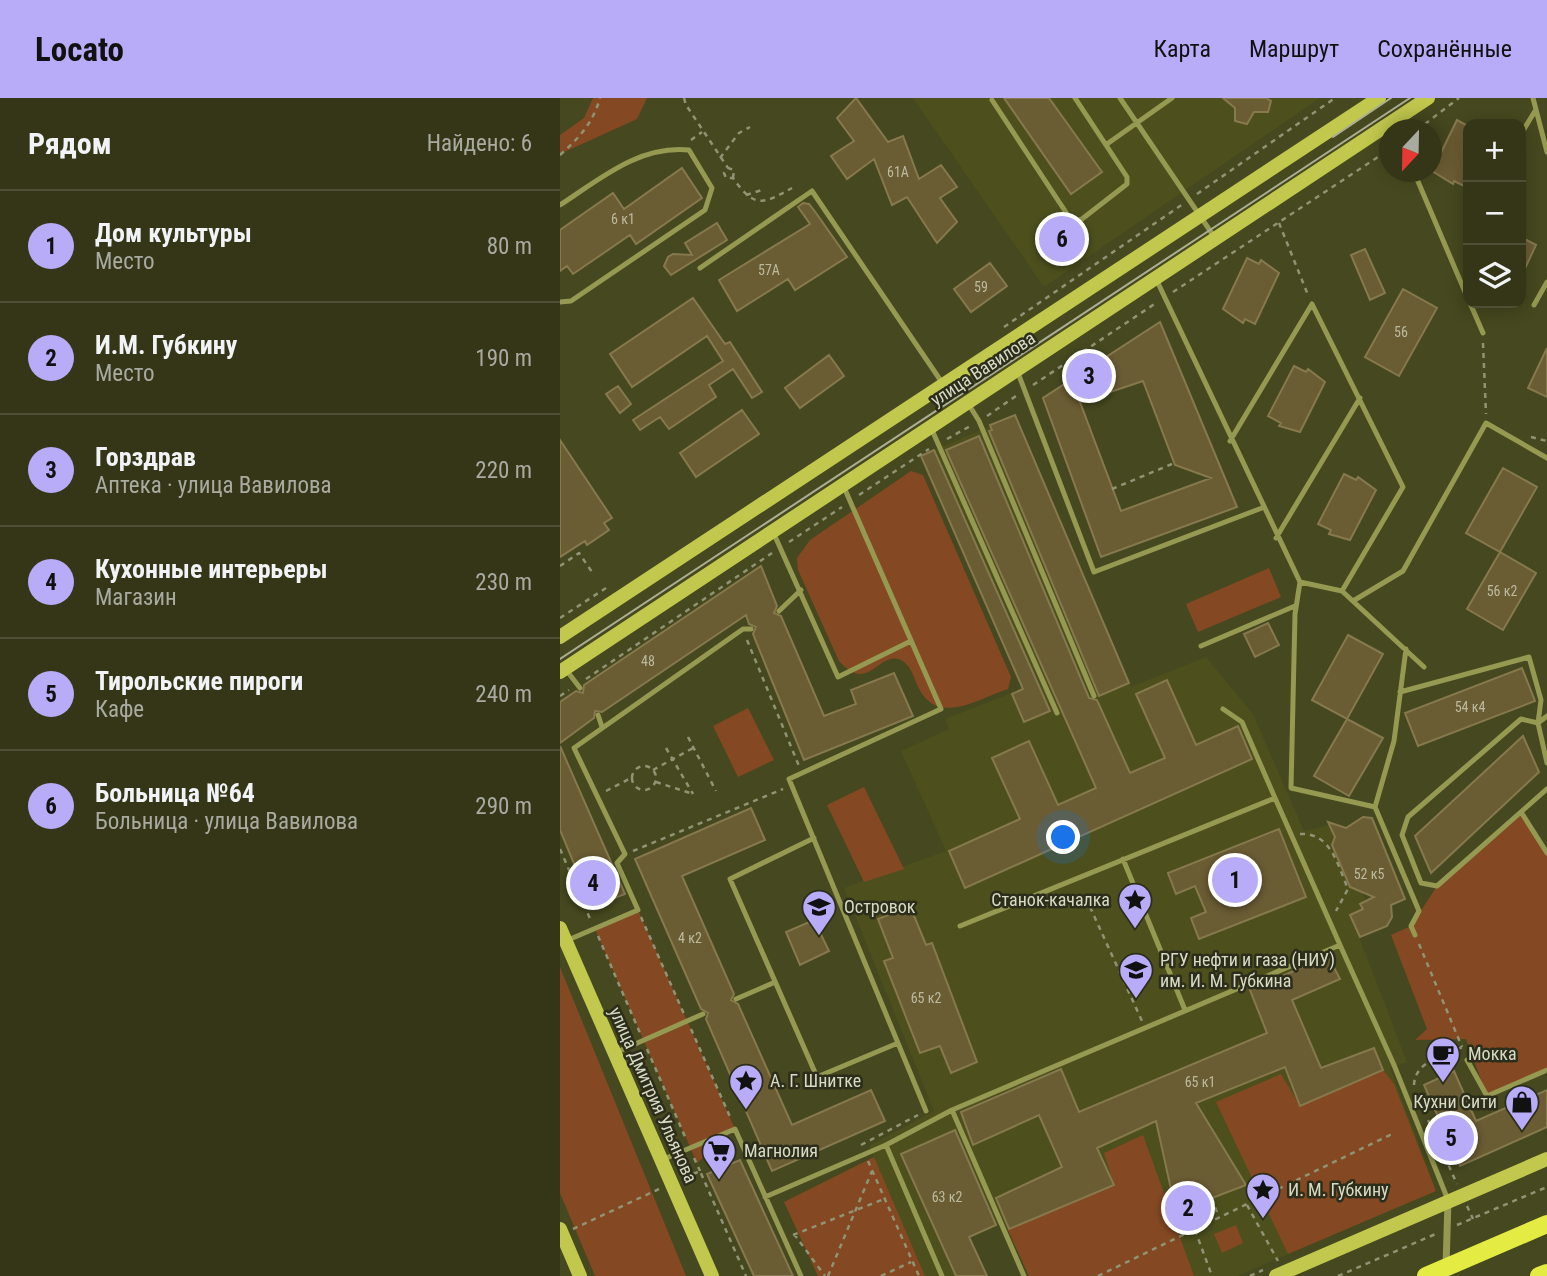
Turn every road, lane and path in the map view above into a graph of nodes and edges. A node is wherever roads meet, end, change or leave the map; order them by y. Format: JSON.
{"nodes":[{"id":1,"x":600,"y":98,"type":"edge"},
{"id":2,"x":684,"y":98,"type":"edge"},
{"id":3,"x":1075,"y":98,"type":"edge"},
{"id":4,"x":1120,"y":98,"type":"edge"},
{"id":5,"x":1172,"y":98,"type":"edge"},
{"id":6,"x":1335,"y":98,"type":"edge"},
{"id":7,"x":1379,"y":98,"type":"edge"},
{"id":8,"x":1428,"y":98,"type":"edge"},
{"id":9,"x":1459,"y":98,"type":"edge"},
{"id":10,"x":1533,"y":98,"type":"edge"},
{"id":11,"x":992,"y":100,"type":"dead end"},
{"id":12,"x":1535,"y":111,"type":"junction"},
{"id":13,"x":1402,"y":119,"type":"edge"},
{"id":14,"x":1431,"y":119,"type":"edge"},
{"id":15,"x":1137,"y":123,"type":"junction"},
{"id":16,"x":1526,"y":126,"type":"edge"},
{"id":17,"x":750,"y":127,"type":"dead end"},
{"id":18,"x":1379,"y":134,"type":"edge"},
{"id":19,"x":1107,"y":144,"type":"junction"},
{"id":20,"x":1547,"y":152,"type":"edge"},
{"id":21,"x":560,"y":155,"type":"edge"},
{"id":22,"x":720,"y":158,"type":"junction"},
{"id":23,"x":728,"y":169,"type":"junction"},
{"id":24,"x":733,"y":178,"type":"junction"},
{"id":25,"x":1418,"y":182,"type":"edge"},
{"id":26,"x":792,"y":188,"type":"dead end"},
{"id":27,"x":762,"y":190,"type":"dead end"},
{"id":28,"x":746,"y":195,"type":"junction"},
{"id":29,"x":1190,"y":199,"type":"junction"},
{"id":30,"x":560,"y":205,"type":"edge"},
{"id":31,"x":1199,"y":215,"type":"junction"},
{"id":32,"x":1278,"y":222,"type":"dead end"},
{"id":33,"x":1215,"y":238,"type":"junction"},
{"id":34,"x":700,"y":268,"type":"dead end"},
{"id":35,"x":1156,"y":278,"type":"junction"},
{"id":36,"x":1547,"y":282,"type":"edge"},
{"id":37,"x":1463,"y":287,"type":"edge"},
{"id":38,"x":560,"y":302,"type":"edge"},
{"id":39,"x":1312,"y":304,"type":"junction"},
{"id":40,"x":1534,"y":305,"type":"dead end"},
{"id":41,"x":1472,"y":308,"type":"edge"},
{"id":42,"x":1483,"y":333,"type":"joint"},
{"id":43,"x":994,"y":334,"type":"dead end"},
{"id":44,"x":1017,"y":370,"type":"junction"},
{"id":45,"x":943,"y":384,"type":"junction"},
{"id":46,"x":1360,"y":398,"type":"junction"},
{"id":47,"x":967,"y":402,"type":"junction"},
{"id":48,"x":1486,"y":422,"type":"junction"},
{"id":49,"x":930,"y":427,"type":"junction"},
{"id":50,"x":1230,"y":441,"type":"junction"},
{"id":51,"x":1547,"y":458,"type":"edge"},
{"id":52,"x":1172,"y":464,"type":"dead end"},
{"id":53,"x":842,"y":485,"type":"junction"},
{"id":54,"x":1112,"y":489,"type":"dead end"},
{"id":55,"x":1262,"y":508,"type":"junction"},
{"id":56,"x":772,"y":532,"type":"junction"},
{"id":57,"x":1276,"y":538,"type":"junction"},
{"id":58,"x":560,"y":566,"type":"edge"},
{"id":59,"x":592,"y":572,"type":"dead end"},
{"id":60,"x":616,"y":582,"type":"dead end"},
{"id":61,"x":1300,"y":582,"type":"junction"},
{"id":62,"x":801,"y":590,"type":"junction"},
{"id":63,"x":1342,"y":591,"type":"junction"},
{"id":64,"x":1353,"y":601,"type":"junction"},
{"id":65,"x":1295,"y":606,"type":"junction"},
{"id":66,"x":779,"y":611,"type":"dead end"},
{"id":67,"x":560,"y":618,"type":"edge"},
{"id":68,"x":743,"y":629,"type":"junction"},
{"id":69,"x":751,"y":629,"type":"dead end"},
{"id":70,"x":560,"y":637,"type":"edge"},
{"id":71,"x":911,"y":641,"type":"junction"},
{"id":72,"x":1201,"y":646,"type":"dead end"},
{"id":73,"x":1406,"y":649,"type":"junction"},
{"id":74,"x":1424,"y":667,"type":"dead end"},
{"id":75,"x":563,"y":670,"type":"edge"},
{"id":76,"x":580,"y":688,"type":"dead end"},
{"id":77,"x":1400,"y":692,"type":"junction"},
{"id":78,"x":1094,"y":696,"type":"dead end"},
{"id":79,"x":1223,"y":709,"type":"dead end"},
{"id":80,"x":1057,"y":713,"type":"dead end"},
{"id":81,"x":598,"y":715,"type":"dead end"},
{"id":82,"x":1547,"y":716,"type":"edge"},
{"id":83,"x":1538,"y":723,"type":"junction"},
{"id":84,"x":602,"y":727,"type":"junction"},
{"id":85,"x":688,"y":737,"type":"dead end"},
{"id":86,"x":666,"y":748,"type":"dead end"},
{"id":87,"x":694,"y":748,"type":"junction"},
{"id":88,"x":673,"y":759,"type":"junction"},
{"id":89,"x":1547,"y":763,"type":"edge"},
{"id":90,"x":653,"y":770,"type":"junction"},
{"id":91,"x":802,"y":773,"type":"junction"},
{"id":92,"x":632,"y":778,"type":"junction"},
{"id":93,"x":656,"y":782,"type":"junction"},
{"id":94,"x":792,"y":785,"type":"junction"},
{"id":95,"x":1547,"y":789,"type":"edge"},
{"id":96,"x":716,"y":791,"type":"dead end"},
{"id":97,"x":597,"y":796,"type":"junction"},
{"id":98,"x":1275,"y":798,"type":"junction"},
{"id":99,"x":1375,"y":807,"type":"junction"},
{"id":100,"x":1521,"y":812,"type":"junction"},
{"id":101,"x":1292,"y":835,"type":"junction"},
{"id":102,"x":814,"y":838,"type":"junction"},
{"id":103,"x":560,"y":849,"type":"edge"},
{"id":104,"x":1547,"y":853,"type":"edge"},
{"id":105,"x":625,"y":854,"type":"junction"},
{"id":106,"x":1123,"y":859,"type":"junction"},
{"id":107,"x":1090,"y":907,"type":"dead end"},
{"id":108,"x":1328,"y":918,"type":"junction"},
{"id":109,"x":960,"y":926,"type":"dead end"},
{"id":110,"x":595,"y":929,"type":"junction"},
{"id":111,"x":563,"y":935,"type":"edge"},
{"id":112,"x":1415,"y":935,"type":"joint"},
{"id":113,"x":1340,"y":945,"type":"junction"},
{"id":114,"x":774,"y":983,"type":"junction"},
{"id":115,"x":736,"y":999,"type":"dead end"},
{"id":116,"x":1185,"y":1010,"type":"junction"},
{"id":117,"x":704,"y":1014,"type":"dead end"},
{"id":118,"x":1145,"y":1027,"type":"junction"},
{"id":119,"x":643,"y":1040,"type":"junction"},
{"id":120,"x":898,"y":1043,"type":"junction"},
{"id":121,"x":1462,"y":1047,"type":"junction"},
{"id":122,"x":614,"y":1053,"type":"junction"},
{"id":123,"x":1467,"y":1060,"type":"joint"},
{"id":124,"x":1547,"y":1070,"type":"edge"},
{"id":125,"x":1414,"y":1091,"type":"dead end"},
{"id":126,"x":952,"y":1110,"type":"junction"},
{"id":127,"x":926,"y":1111,"type":"joint"},
{"id":128,"x":1426,"y":1115,"type":"dead end"},
{"id":129,"x":1392,"y":1134,"type":"dead end"},
{"id":130,"x":886,"y":1145,"type":"junction"},
{"id":131,"x":690,"y":1148,"type":"junction"},
{"id":132,"x":864,"y":1154,"type":"junction"},
{"id":133,"x":1547,"y":1159,"type":"edge"},
{"id":134,"x":661,"y":1161,"type":"junction"},
{"id":135,"x":700,"y":1171,"type":"dead end"},
{"id":136,"x":872,"y":1171,"type":"junction"},
{"id":137,"x":1459,"y":1188,"type":"dead end"},
{"id":138,"x":765,"y":1197,"type":"junction"},
{"id":139,"x":1212,"y":1198,"type":"dead end"},
{"id":140,"x":884,"y":1199,"type":"junction"},
{"id":141,"x":1448,"y":1200,"type":"junction"},
{"id":142,"x":1247,"y":1204,"type":"junction"},
{"id":143,"x":855,"y":1210,"type":"junction"},
{"id":144,"x":1219,"y":1218,"type":"junction"},
{"id":145,"x":1547,"y":1224,"type":"edge"},
{"id":146,"x":560,"y":1229,"type":"edge"},
{"id":147,"x":1195,"y":1229,"type":"junction"},
{"id":148,"x":794,"y":1234,"type":"junction"},
{"id":149,"x":784,"y":1238,"type":"junction"},
{"id":150,"x":911,"y":1262,"type":"junction"},
{"id":151,"x":1446,"y":1267,"type":"junction"},
{"id":152,"x":1278,"y":1270,"type":"edge"},
{"id":153,"x":1547,"y":1273,"type":"edge"},
{"id":154,"x":580,"y":1276,"type":"edge"},
{"id":155,"x":712,"y":1276,"type":"edge"},
{"id":156,"x":801,"y":1276,"type":"edge"},
{"id":157,"x":827,"y":1276,"type":"edge"},
{"id":158,"x":881,"y":1276,"type":"edge"},
{"id":159,"x":919,"y":1276,"type":"edge"},
{"id":160,"x":942,"y":1276,"type":"edge"},
{"id":161,"x":1024,"y":1276,"type":"edge"},
{"id":162,"x":1098,"y":1276,"type":"edge"},
{"id":163,"x":1212,"y":1276,"type":"edge"},
{"id":164,"x":1426,"y":1276,"type":"edge"},
{"id":165,"x":1539,"y":1276,"type":"edge"}],
"edges":[{"from":1,"to":21,"type":"path"},
{"from":2,"to":22,"type":"path"},
{"from":3,"to":19,"type":"lane"},
{"from":4,"to":15,"type":"lane"},
{"from":5,"to":15,"type":"lane"},
{"from":6,"to":29,"type":"path"},
{"from":7,"to":31,"type":"main road","name":"улица Вавилова"},
{"from":8,"to":13,"type":"main road","name":"улица Вавилова"},
{"from":9,"to":14,"type":"path"},
{"from":10,"to":12,"type":"lane"},
{"from":11,"to":19,"type":"lane"},
{"from":12,"to":16,"type":"lane"},
{"from":12,"to":20,"type":"lane"},
{"from":15,"to":19,"type":"lane"},
{"from":15,"to":29,"type":"lane"},
{"from":17,"to":22,"type":"path"},
{"from":18,"to":33,"type":"main road","name":"улица Вавилова"},
{"from":22,"to":23,"type":"path"},
{"from":23,"to":24,"type":"path"},
{"from":23,"to":24,"type":"path"},
{"from":24,"to":28,"type":"path"},
{"from":25,"to":37,"type":"lane"},
{"from":26,"to":28,"type":"path"},
{"from":27,"to":28,"type":"path"},
{"from":29,"to":31,"type":"lane"},
{"from":29,"to":43,"type":"path"},
{"from":30,"to":38,"type":"lane"},
{"from":31,"to":33,"type":"lane"},
{"from":31,"to":45,"type":"main road","name":"улица Вавилова"},
{"from":32,"to":39,"type":"path"},
{"from":33,"to":35,"type":"main road","name":"улица Вавилова"},
{"from":34,"to":45,"type":"lane"},
{"from":35,"to":44,"type":"main road","name":"улица Вавилова"},
{"from":35,"to":50,"type":"lane"},
{"from":36,"to":40,"type":"lane"},
{"from":39,"to":46,"type":"lane"},
{"from":39,"to":50,"type":"lane"},
{"from":41,"to":42,"type":"lane"},
{"from":42,"to":48,"type":"path"},
{"from":44,"to":47,"type":"main road","name":"улица Вавилова"},
{"from":44,"to":55,"type":"lane"},
{"from":45,"to":70,"type":"main road","name":"улица Вавилова"},
{"from":46,"to":57,"type":"lane"},
{"from":46,"to":63,"type":"lane"},
{"from":47,"to":49,"type":"main road","name":"улица Вавилова"},
{"from":47,"to":78,"type":"lane"},
{"from":48,"to":51,"type":"lane"},
{"from":48,"to":64,"type":"lane"},
{"from":49,"to":53,"type":"main road","name":"улица Вавилова"},
{"from":49,"to":80,"type":"lane"},
{"from":50,"to":55,"type":"lane"},
{"from":52,"to":54,"type":"path"},
{"from":53,"to":56,"type":"main road","name":"улица Вавилова"},
{"from":53,"to":71,"type":"lane"},
{"from":55,"to":57,"type":"lane"},
{"from":56,"to":62,"type":"lane"},
{"from":56,"to":75,"type":"main road","name":"улица Вавилова"},
{"from":57,"to":61,"type":"lane"},
{"from":58,"to":59,"type":"path"},
{"from":60,"to":67,"type":"path"},
{"from":61,"to":63,"type":"lane"},
{"from":61,"to":65,"type":"lane"},
{"from":62,"to":66,"type":"lane"},
{"from":62,"to":71,"type":"lane"},
{"from":63,"to":64,"type":"lane"},
{"from":64,"to":73,"type":"lane"},
{"from":65,"to":72,"type":"lane"},
{"from":65,"to":99,"type":"lane"},
{"from":68,"to":69,"type":"lane"},
{"from":68,"to":84,"type":"lane"},
{"from":68,"to":91,"type":"path"},
{"from":71,"to":91,"type":"lane"},
{"from":73,"to":74,"type":"lane"},
{"from":73,"to":77,"type":"lane"},
{"from":75,"to":76,"type":"lane"},
{"from":77,"to":83,"type":"lane"},
{"from":77,"to":99,"type":"lane"},
{"from":79,"to":98,"type":"lane"},
{"from":81,"to":84,"type":"lane"},
{"from":82,"to":83,"type":"lane"},
{"from":83,"to":89,"type":"lane"},
{"from":83,"to":100,"type":"lane"},
{"from":84,"to":97,"type":"lane"},
{"from":85,"to":87,"type":"path"},
{"from":86,"to":88,"type":"path"},
{"from":87,"to":88,"type":"path"},
{"from":87,"to":96,"type":"path"},
{"from":88,"to":90,"type":"path"},
{"from":88,"to":93,"type":"path"},
{"from":90,"to":92,"type":"path"},
{"from":90,"to":93,"type":"path"},
{"from":91,"to":94,"type":"lane"},
{"from":92,"to":93,"type":"path"},
{"from":92,"to":97,"type":"path"},
{"from":94,"to":102,"type":"lane"},
{"from":94,"to":105,"type":"path"},
{"from":95,"to":100,"type":"lane"},
{"from":97,"to":105,"type":"lane"},
{"from":98,"to":101,"type":"lane"},
{"from":98,"to":106,"type":"lane"},
{"from":99,"to":112,"type":"lane"},
{"from":100,"to":104,"type":"lane"},
{"from":101,"to":108,"type":"lane"},
{"from":101,"to":108,"type":"path"},
{"from":102,"to":114,"type":"lane"},
{"from":102,"to":120,"type":"lane"},
{"from":103,"to":110,"type":"path"},
{"from":105,"to":110,"type":"lane"},
{"from":106,"to":109,"type":"lane"},
{"from":106,"to":116,"type":"lane"},
{"from":107,"to":118,"type":"path"},
{"from":108,"to":113,"type":"lane"},
{"from":110,"to":111,"type":"lane"},
{"from":110,"to":119,"type":"path"},
{"from":111,"to":122,"type":"main road","name":"улица Дмитрия Ульянова"},
{"from":112,"to":121,"type":"path"},
{"from":113,"to":116,"type":"lane"},
{"from":113,"to":141,"type":"lane"},
{"from":114,"to":115,"type":"lane"},
{"from":114,"to":120,"type":"lane"},
{"from":116,"to":118,"type":"lane"},
{"from":117,"to":119,"type":"lane"},
{"from":118,"to":126,"type":"lane"},
{"from":119,"to":122,"type":"lane"},
{"from":119,"to":131,"type":"path"},
{"from":120,"to":127,"type":"lane"},
{"from":121,"to":123,"type":"path"},
{"from":121,"to":125,"type":"path"},
{"from":122,"to":134,"type":"main road","name":"улица Дмитрия Ульянова"},
{"from":123,"to":124,"type":"lane"},
{"from":126,"to":130,"type":"lane"},
{"from":126,"to":161,"type":"lane"},
{"from":127,"to":132,"type":"path"},
{"from":128,"to":137,"type":"path"},
{"from":129,"to":142,"type":"path"},
{"from":130,"to":132,"type":"lane"},
{"from":130,"to":160,"type":"lane"},
{"from":131,"to":134,"type":"lane"},
{"from":131,"to":135,"type":"path"},
{"from":131,"to":138,"type":"lane"},
{"from":132,"to":136,"type":"path"},
{"from":132,"to":138,"type":"lane"},
{"from":133,"to":141,"type":"main road"},
{"from":134,"to":155,"type":"main road","name":"улица Дмитрия Ульянова"},
{"from":136,"to":140,"type":"path"},
{"from":136,"to":143,"type":"path"},
{"from":138,"to":149,"type":"lane"},
{"from":139,"to":144,"type":"path"},
{"from":140,"to":143,"type":"path"},
{"from":140,"to":150,"type":"path"},
{"from":141,"to":151,"type":"street"},
{"from":141,"to":152,"type":"main road"},
{"from":142,"to":144,"type":"path"},
{"from":142,"to":152,"type":"path"},
{"from":143,"to":148,"type":"path"},
{"from":143,"to":157,"type":"path"},
{"from":144,"to":147,"type":"path"},
{"from":145,"to":151,"type":"main road"},
{"from":146,"to":154,"type":"main road"},
{"from":147,"to":162,"type":"path"},
{"from":147,"to":163,"type":"path"},
{"from":148,"to":149,"type":"path"},
{"from":148,"to":157,"type":"path"},
{"from":149,"to":156,"type":"lane"},
{"from":150,"to":158,"type":"path"},
{"from":150,"to":159,"type":"path"},
{"from":151,"to":164,"type":"main road"},
{"from":153,"to":165,"type":"main road"}]}
